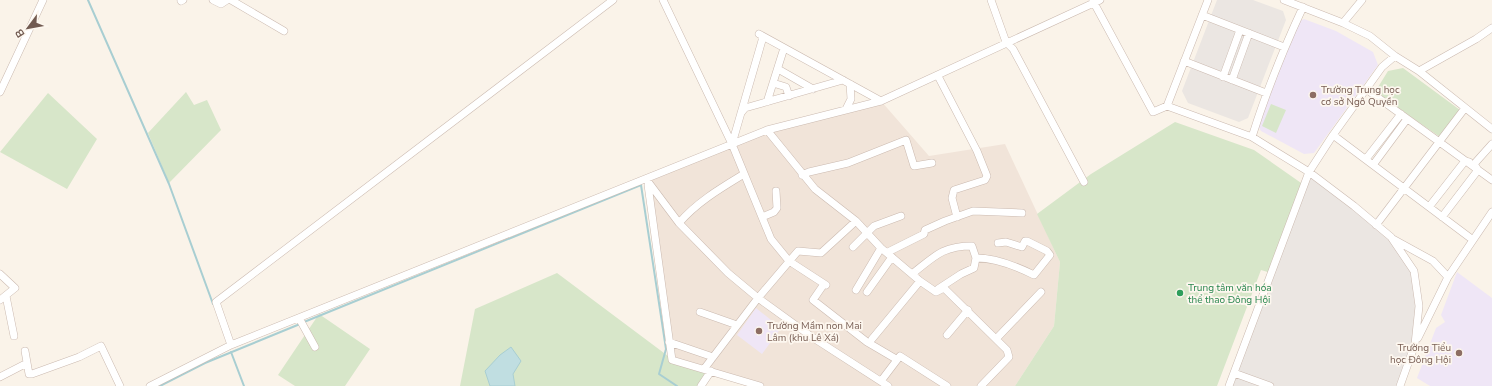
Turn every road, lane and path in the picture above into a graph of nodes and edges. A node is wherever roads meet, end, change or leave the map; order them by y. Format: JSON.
{"nodes":[{"id":1,"x":43,"y":0,"type":"edge"},
{"id":2,"x":213,"y":0,"type":"edge"},
{"id":3,"x":227,"y":0,"type":"edge"},
{"id":4,"x":231,"y":0,"type":"edge"},
{"id":5,"x":613,"y":0,"type":"edge"},
{"id":6,"x":662,"y":0,"type":"edge"},
{"id":7,"x":991,"y":0,"type":"edge"},
{"id":8,"x":1208,"y":0,"type":"edge"},
{"id":9,"x":1284,"y":0,"type":"edge"},
{"id":10,"x":1362,"y":0,"type":"edge"},
{"id":11,"x":1096,"y":1,"type":"edge"},
{"id":12,"x":1303,"y":7,"type":"junction"},
{"id":13,"x":1202,"y":15,"type":"junction"},
{"id":14,"x":1343,"y":23,"type":"junction"},
{"id":15,"x":1492,"y":28,"type":"edge"},
{"id":16,"x":1240,"y":30,"type":"junction"},
{"id":17,"x":284,"y":31,"type":"dead end"},
{"id":18,"x":1249,"y":33,"type":"junction"},
{"id":19,"x":1006,"y":42,"type":"junction"},
{"id":20,"x":1284,"y":47,"type":"junction"},
{"id":21,"x":784,"y":48,"type":"junction"},
{"id":22,"x":1395,"y":56,"type":"junction"},
{"id":23,"x":1184,"y":61,"type":"junction"},
{"id":24,"x":778,"y":69,"type":"junction"},
{"id":25,"x":1419,"y":71,"type":"junction"},
{"id":26,"x":938,"y":76,"type":"junction"},
{"id":27,"x":1223,"y":77,"type":"junction"},
{"id":28,"x":793,"y":78,"type":"junction"},
{"id":29,"x":1232,"y":80,"type":"junction"},
{"id":30,"x":847,"y":82,"type":"junction"},
{"id":31,"x":773,"y":83,"type":"junction"},
{"id":32,"x":786,"y":87,"type":"junction"},
{"id":33,"x":813,"y":89,"type":"junction"},
{"id":34,"x":1366,"y":89,"type":"junction"},
{"id":35,"x":0,"y":92,"type":"edge"},
{"id":36,"x":1266,"y":93,"type":"junction"},
{"id":37,"x":788,"y":96,"type":"junction"},
{"id":38,"x":881,"y":101,"type":"junction"},
{"id":39,"x":768,"y":102,"type":"junction"},
{"id":40,"x":1167,"y":106,"type":"junction"},
{"id":41,"x":1465,"y":108,"type":"junction"},
{"id":42,"x":846,"y":109,"type":"junction"},
{"id":43,"x":741,"y":113,"type":"junction"},
{"id":44,"x":1401,"y":114,"type":"junction"},
{"id":45,"x":1408,"y":119,"type":"junction"},
{"id":46,"x":1492,"y":129,"type":"edge"},
{"id":47,"x":767,"y":130,"type":"junction"},
{"id":48,"x":1333,"y":135,"type":"junction"},
{"id":49,"x":1252,"y":137,"type":"junction"},
{"id":50,"x":1441,"y":142,"type":"junction"},
{"id":51,"x":732,"y":144,"type":"junction"},
{"id":52,"x":1492,"y":144,"type":"edge"},
{"id":53,"x":1366,"y":159,"type":"junction"},
{"id":54,"x":1465,"y":161,"type":"junction"},
{"id":55,"x":932,"y":163,"type":"dead end"},
{"id":56,"x":1475,"y":163,"type":"junction"},
{"id":57,"x":1373,"y":165,"type":"junction"},
{"id":58,"x":1478,"y":170,"type":"junction"},
{"id":59,"x":1309,"y":172,"type":"junction"},
{"id":60,"x":744,"y":174,"type":"junction"},
{"id":61,"x":802,"y":175,"type":"junction"},
{"id":62,"x":1492,"y":180,"type":"edge"},
{"id":63,"x":647,"y":181,"type":"junction"},
{"id":64,"x":1084,"y":182,"type":"dead end"},
{"id":65,"x":1404,"y":188,"type":"junction"},
{"id":66,"x":776,"y":191,"type":"dead end"},
{"id":67,"x":1428,"y":207,"type":"junction"},
{"id":68,"x":1492,"y":212,"type":"edge"},
{"id":69,"x":1022,"y":213,"type":"dead end"},
{"id":70,"x":901,"y":216,"type":"dead end"},
{"id":71,"x":957,"y":217,"type":"junction"},
{"id":72,"x":1442,"y":217,"type":"junction"},
{"id":73,"x":762,"y":218,"type":"junction"},
{"id":74,"x":856,"y":221,"type":"junction"},
{"id":75,"x":679,"y":222,"type":"junction"},
{"id":76,"x":1376,"y":225,"type":"junction"},
{"id":77,"x":867,"y":233,"type":"junction"},
{"id":78,"x":1391,"y":237,"type":"junction"},
{"id":79,"x":1473,"y":240,"type":"junction"},
{"id":80,"x":998,"y":243,"type":"dead end"},
{"id":81,"x":853,"y":247,"type":"dead end"},
{"id":82,"x":881,"y":248,"type":"junction"},
{"id":83,"x":890,"y":255,"type":"junction"},
{"id":84,"x":976,"y":258,"type":"junction"},
{"id":85,"x":789,"y":261,"type":"junction"},
{"id":86,"x":0,"y":274,"type":"edge"},
{"id":87,"x":912,"y":274,"type":"junction"},
{"id":88,"x":1448,"y":277,"type":"junction"},
{"id":89,"x":920,"y":281,"type":"junction"},
{"id":90,"x":856,"y":290,"type":"dead end"},
{"id":91,"x":867,"y":292,"type":"dead end"},
{"id":92,"x":936,"y":292,"type":"junction"},
{"id":93,"x":1041,"y":292,"type":"dead end"},
{"id":94,"x":3,"y":298,"type":"edge"},
{"id":95,"x":758,"y":298,"type":"junction"},
{"id":96,"x":968,"y":310,"type":"junction"},
{"id":97,"x":700,"y":312,"type":"dead end"},
{"id":98,"x":300,"y":321,"type":"junction"},
{"id":99,"x":737,"y":325,"type":"junction"},
{"id":100,"x":947,"y":335,"type":"dead end"},
{"id":101,"x":14,"y":336,"type":"dead end"},
{"id":102,"x":872,"y":339,"type":"dead end"},
{"id":103,"x":996,"y":339,"type":"junction"},
{"id":104,"x":669,"y":342,"type":"junction"},
{"id":105,"x":1415,"y":344,"type":"junction"},
{"id":106,"x":231,"y":345,"type":"junction"},
{"id":107,"x":315,"y":347,"type":"dead end"},
{"id":108,"x":25,"y":351,"type":"dead end"},
{"id":109,"x":713,"y":357,"type":"junction"},
{"id":110,"x":896,"y":359,"type":"junction"},
{"id":111,"x":27,"y":363,"type":"junction"},
{"id":112,"x":707,"y":370,"type":"junction"},
{"id":113,"x":1234,"y":373,"type":"junction"},
{"id":114,"x":0,"y":377,"type":"edge"},
{"id":115,"x":881,"y":381,"type":"junction"},
{"id":116,"x":744,"y":384,"type":"edge"},
{"id":117,"x":120,"y":386,"type":"edge"},
{"id":118,"x":150,"y":386,"type":"edge"},
{"id":119,"x":701,"y":386,"type":"edge"},
{"id":120,"x":760,"y":386,"type":"edge"},
{"id":121,"x":888,"y":386,"type":"edge"},
{"id":122,"x":947,"y":386,"type":"edge"},
{"id":123,"x":981,"y":386,"type":"edge"},
{"id":124,"x":1229,"y":386,"type":"edge"},
{"id":125,"x":1270,"y":386,"type":"edge"},
{"id":126,"x":1400,"y":386,"type":"edge"}],
"edges":[{"from":1,"to":35,"type":"street"},
{"from":2,"to":3,"type":"street"},
{"from":4,"to":17,"type":"street"},
{"from":5,"to":106,"type":"street"},
{"from":6,"to":51,"type":"street"},
{"from":7,"to":19,"type":"street"},
{"from":8,"to":13,"type":"street"},
{"from":9,"to":12,"type":"street"},
{"from":10,"to":14,"type":"street"},
{"from":11,"to":19,"type":"street"},
{"from":11,"to":40,"type":"street"},
{"from":12,"to":14,"type":"street"},
{"from":12,"to":20,"type":"street"},
{"from":13,"to":16,"type":"street"},
{"from":13,"to":23,"type":"street"},
{"from":14,"to":22,"type":"street"},
{"from":15,"to":25,"type":"street"},
{"from":16,"to":18,"type":"street"},
{"from":16,"to":27,"type":"street"},
{"from":18,"to":20,"type":"street"},
{"from":18,"to":29,"type":"street"},
{"from":19,"to":26,"type":"street"},
{"from":19,"to":64,"type":"street"},
{"from":20,"to":36,"type":"street"},
{"from":21,"to":24,"type":"street"},
{"from":21,"to":30,"type":"street"},
{"from":21,"to":43,"type":"street"},
{"from":22,"to":25,"type":"street"},
{"from":22,"to":34,"type":"street"},
{"from":23,"to":27,"type":"street"},
{"from":23,"to":40,"type":"street"},
{"from":24,"to":28,"type":"street"},
{"from":24,"to":31,"type":"street"},
{"from":25,"to":41,"type":"street"},
{"from":26,"to":38,"type":"street"},
{"from":26,"to":71,"type":"street"},
{"from":27,"to":29,"type":"street"},
{"from":28,"to":32,"type":"street"},
{"from":28,"to":33,"type":"street"},
{"from":29,"to":36,"type":"street"},
{"from":30,"to":33,"type":"street"},
{"from":30,"to":38,"type":"street"},
{"from":30,"to":42,"type":"street"},
{"from":31,"to":32,"type":"street"},
{"from":31,"to":39,"type":"street"},
{"from":32,"to":37,"type":"street"},
{"from":33,"to":37,"type":"street"},
{"from":34,"to":44,"type":"street"},
{"from":34,"to":48,"type":"street"},
{"from":36,"to":49,"type":"street"},
{"from":37,"to":39,"type":"street"},
{"from":38,"to":42,"type":"street"},
{"from":39,"to":43,"type":"street"},
{"from":40,"to":49,"type":"street"},
{"from":41,"to":46,"type":"street"},
{"from":41,"to":50,"type":"street"},
{"from":42,"to":47,"type":"street"},
{"from":43,"to":51,"type":"street"},
{"from":44,"to":45,"type":"street"},
{"from":44,"to":53,"type":"street"},
{"from":45,"to":50,"type":"street"},
{"from":45,"to":57,"type":"street"},
{"from":47,"to":51,"type":"street"},
{"from":47,"to":61,"type":"street"},
{"from":48,"to":53,"type":"street"},
{"from":48,"to":59,"type":"street"},
{"from":49,"to":59,"type":"street"},
{"from":50,"to":54,"type":"street"},
{"from":50,"to":65,"type":"street"},
{"from":51,"to":60,"type":"street"},
{"from":51,"to":63,"type":"street"},
{"from":52,"to":56,"type":"street"},
{"from":53,"to":57,"type":"street"},
{"from":54,"to":56,"type":"street"},
{"from":54,"to":58,"type":"street"},
{"from":54,"to":67,"type":"street"},
{"from":55,"to":61,"type":"street"},
{"from":56,"to":58,"type":"street"},
{"from":57,"to":65,"type":"street"},
{"from":58,"to":62,"type":"street"},
{"from":58,"to":72,"type":"street"},
{"from":59,"to":76,"type":"street"},
{"from":59,"to":113,"type":"street"},
{"from":60,"to":73,"type":"street"},
{"from":60,"to":75,"type":"street"},
{"from":61,"to":74,"type":"street"},
{"from":63,"to":75,"type":"street"},
{"from":63,"to":98,"type":"street"},
{"from":63,"to":104,"type":"street"},
{"from":65,"to":67,"type":"street"},
{"from":65,"to":76,"type":"street"},
{"from":66,"to":73,"type":"street"},
{"from":67,"to":72,"type":"street"},
{"from":68,"to":79,"type":"street"},
{"from":69,"to":71,"type":"street"},
{"from":70,"to":77,"type":"street"},
{"from":71,"to":83,"type":"street"},
{"from":72,"to":79,"type":"street"},
{"from":73,"to":85,"type":"street"},
{"from":74,"to":77,"type":"street"},
{"from":74,"to":85,"type":"street"},
{"from":75,"to":95,"type":"street"},
{"from":76,"to":78,"type":"street"},
{"from":77,"to":81,"type":"street"},
{"from":77,"to":82,"type":"street"},
{"from":78,"to":88,"type":"street"},
{"from":78,"to":105,"type":"street"},
{"from":79,"to":88,"type":"street"},
{"from":80,"to":84,"type":"street"},
{"from":82,"to":83,"type":"street"},
{"from":82,"to":90,"type":"street"},
{"from":83,"to":87,"type":"street"},
{"from":83,"to":91,"type":"street"},
{"from":84,"to":87,"type":"street"},
{"from":84,"to":92,"type":"street"},
{"from":85,"to":95,"type":"street"},
{"from":85,"to":110,"type":"street"},
{"from":86,"to":94,"type":"street"},
{"from":87,"to":89,"type":"street"},
{"from":88,"to":105,"type":"street"},
{"from":89,"to":92,"type":"street"},
{"from":89,"to":102,"type":"street"},
{"from":92,"to":96,"type":"street"},
{"from":93,"to":103,"type":"street"},
{"from":94,"to":101,"type":"street"},
{"from":95,"to":99,"type":"street"},
{"from":95,"to":115,"type":"street"},
{"from":96,"to":100,"type":"street"},
{"from":96,"to":103,"type":"street"},
{"from":97,"to":99,"type":"street"},
{"from":98,"to":106,"type":"street"},
{"from":98,"to":107,"type":"street"},
{"from":99,"to":109,"type":"street"},
{"from":103,"to":123,"type":"street"},
{"from":104,"to":109,"type":"street"},
{"from":104,"to":112,"type":"street"},
{"from":105,"to":126,"type":"street"},
{"from":106,"to":118,"type":"street"},
{"from":108,"to":111,"type":"street"},
{"from":109,"to":112,"type":"street"},
{"from":110,"to":115,"type":"street"},
{"from":110,"to":122,"type":"street"},
{"from":111,"to":114,"type":"street"},
{"from":111,"to":117,"type":"street"},
{"from":112,"to":116,"type":"street"},
{"from":112,"to":119,"type":"street"},
{"from":113,"to":124,"type":"street"},
{"from":113,"to":125,"type":"street"},
{"from":115,"to":121,"type":"street"},
{"from":116,"to":120,"type":"street"}]}
